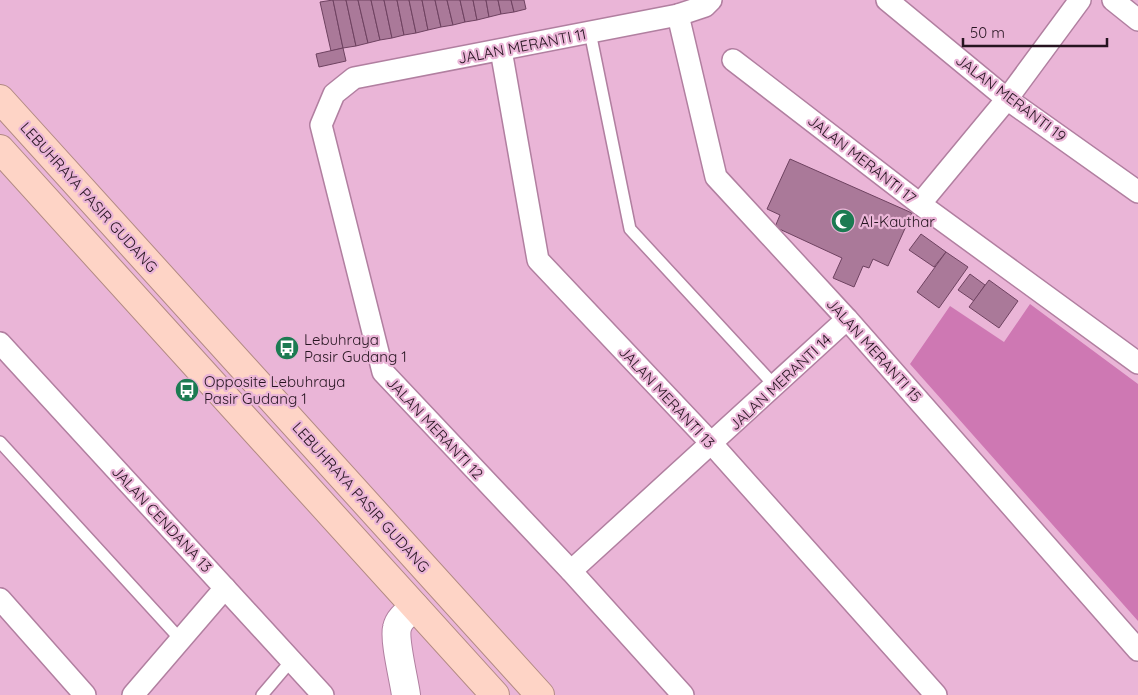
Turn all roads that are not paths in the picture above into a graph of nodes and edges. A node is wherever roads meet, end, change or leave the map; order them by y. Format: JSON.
{"nodes":[{"id":1,"x":711,"y":0,"type":"edge"},
{"id":2,"x":887,"y":0,"type":"edge"},
{"id":3,"x":1080,"y":0,"type":"edge"},
{"id":4,"x":1113,"y":0,"type":"edge"},
{"id":5,"x":678,"y":15,"type":"junction"},
{"id":6,"x":1138,"y":20,"type":"edge"},
{"id":7,"x":590,"y":32,"type":"junction"},
{"id":8,"x":501,"y":50,"type":"junction"},
{"id":9,"x":733,"y":60,"type":"dead end"},
{"id":10,"x":334,"y":94,"type":"joint"},
{"id":11,"x":0,"y":99,"type":"edge"},
{"id":12,"x":1007,"y":99,"type":"junction"},
{"id":13,"x":0,"y":148,"type":"edge"},
{"id":14,"x":1138,"y":192,"type":"edge"},
{"id":15,"x":920,"y":204,"type":"junction"},
{"id":16,"x":848,"y":319,"type":"junction"},
{"id":17,"x":0,"y":344,"type":"edge"},
{"id":18,"x":1138,"y":363,"type":"edge"},
{"id":19,"x":774,"y":386,"type":"junction"},
{"id":20,"x":0,"y":442,"type":"edge"},
{"id":21,"x":712,"y":444,"type":"junction"},
{"id":22,"x":571,"y":571,"type":"junction"},
{"id":23,"x":225,"y":588,"type":"junction"},
{"id":24,"x":0,"y":599,"type":"edge"},
{"id":25,"x":415,"y":608,"type":"junction"},
{"id":26,"x":181,"y":640,"type":"junction"},
{"id":27,"x":1138,"y":650,"type":"edge"},
{"id":28,"x":292,"y":661,"type":"junction"},
{"id":29,"x":84,"y":695,"type":"edge"},
{"id":30,"x":133,"y":695,"type":"edge"},
{"id":31,"x":262,"y":695,"type":"edge"},
{"id":32,"x":323,"y":695,"type":"edge"},
{"id":33,"x":406,"y":695,"type":"edge"},
{"id":34,"x":495,"y":695,"type":"edge"},
{"id":35,"x":540,"y":695,"type":"edge"},
{"id":36,"x":683,"y":695,"type":"edge"},
{"id":37,"x":936,"y":695,"type":"edge"}],
"edges":[{"from":1,"to":5,"type":"street","name":"JALAN MERANTI 11"},
{"from":2,"to":12,"type":"street","name":"JALAN MERANTI 19"},
{"from":3,"to":12,"type":"street"},
{"from":4,"to":6,"type":"street"},
{"from":5,"to":7,"type":"street","name":"JALAN MERANTI 11"},
{"from":5,"to":16,"type":"street","name":"JALAN MERANTI 15"},
{"from":7,"to":8,"type":"street","name":"JALAN MERANTI 11"},
{"from":7,"to":19,"type":"lane"},
{"from":8,"to":10,"type":"street","name":"JALAN MERANTI 11"},
{"from":8,"to":21,"type":"street","name":"JALAN MERANTI 13"},
{"from":9,"to":15,"type":"street","name":"JALAN MERANTI 17"},
{"from":10,"to":22,"type":"street","name":"JALAN MERANTI 12"},
{"from":11,"to":35,"type":"highway","name":"LEBUHRAYA PASIR GUDANG"},
{"from":12,"to":14,"type":"street","name":"JALAN MERANTI 19"},
{"from":12,"to":15,"type":"street"},
{"from":13,"to":25,"type":"highway"},
{"from":15,"to":18,"type":"street","name":"JALAN MERANTI 17"},
{"from":16,"to":19,"type":"street","name":"JALAN MERANTI 14"},
{"from":16,"to":27,"type":"street","name":"JALAN MERANTI 15"},
{"from":17,"to":23,"type":"street","name":"JALAN CENDANA 13"},
{"from":19,"to":21,"type":"street","name":"JALAN MERANTI 14"},
{"from":20,"to":26,"type":"lane"},
{"from":21,"to":22,"type":"street","name":"JALAN MERANTI 14"},
{"from":21,"to":37,"type":"street","name":"JALAN MERANTI 13"},
{"from":22,"to":36,"type":"street","name":"JALAN MERANTI 12"},
{"from":23,"to":26,"type":"street"},
{"from":23,"to":28,"type":"street","name":"JALAN CENDANA 13"},
{"from":24,"to":29,"type":"street"},
{"from":25,"to":33,"type":"street"},
{"from":25,"to":34,"type":"highway"},
{"from":26,"to":30,"type":"street"},
{"from":28,"to":31,"type":"lane"},
{"from":28,"to":32,"type":"street","name":"JALAN CENDANA 13"}]}
